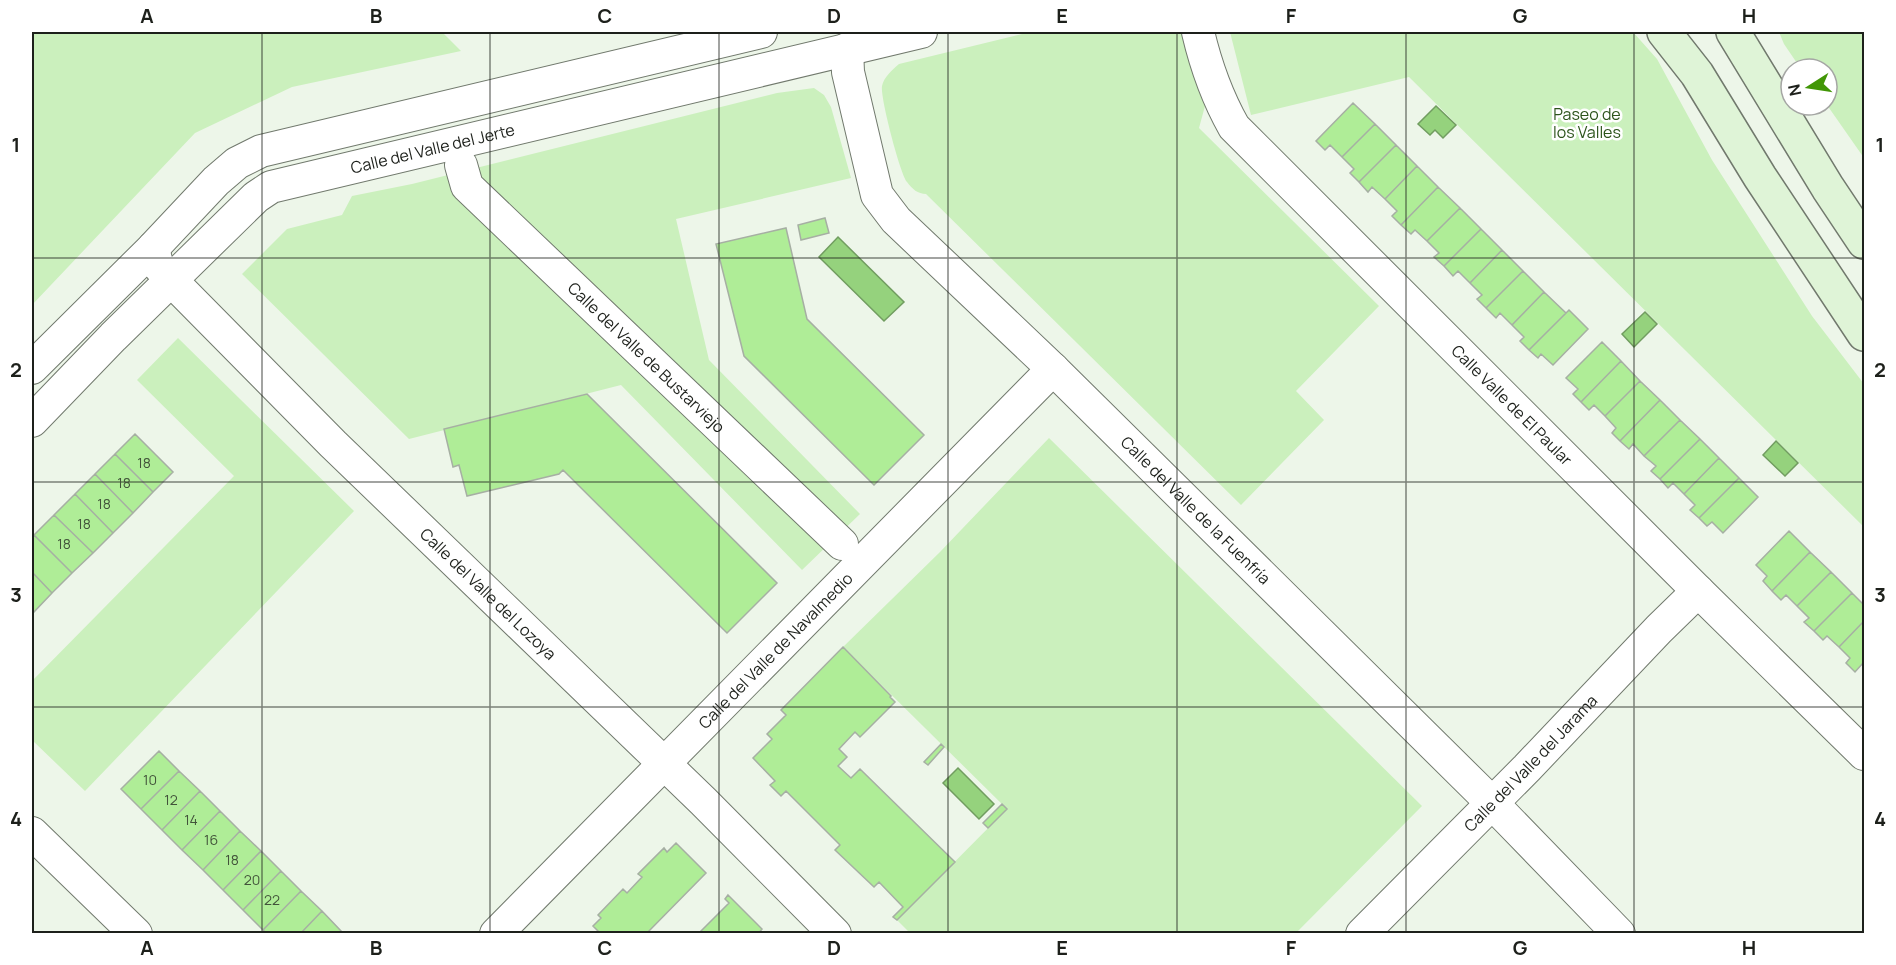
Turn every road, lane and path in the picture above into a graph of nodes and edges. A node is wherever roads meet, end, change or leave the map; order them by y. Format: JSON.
{"nodes":[{"id":1,"x":761,"y":32,"type":"edge"},
{"id":2,"x":921,"y":32,"type":"edge"},
{"id":3,"x":1198,"y":32,"type":"edge"},
{"id":4,"x":1665,"y":32,"type":"edge"},
{"id":5,"x":1733,"y":32,"type":"edge"},
{"id":6,"x":847,"y":50,"type":"junction"},
{"id":7,"x":461,"y":165,"type":"dead end"},
{"id":8,"x":1864,"y":242,"type":"edge"},
{"id":9,"x":153,"y":248,"type":"junction"},
{"id":10,"x":171,"y":280,"type":"junction"},
{"id":11,"x":1864,"y":334,"type":"edge"},
{"id":12,"x":32,"y":368,"type":"edge"},
{"id":13,"x":1053,"y":369,"type":"junction"},
{"id":14,"x":32,"y":421,"type":"edge"},
{"id":15,"x":842,"y":544,"type":"dead end"},
{"id":16,"x":1698,"y":591,"type":"junction"},
{"id":17,"x":1864,"y":754,"type":"edge"},
{"id":18,"x":663,"y":763,"type":"junction"},
{"id":19,"x":1492,"y":803,"type":"junction"},
{"id":20,"x":32,"y":833,"type":"edge"},
{"id":21,"x":136,"y":933,"type":"edge"},
{"id":22,"x":496,"y":933,"type":"edge"},
{"id":23,"x":835,"y":933,"type":"edge"},
{"id":24,"x":1362,"y":933,"type":"edge"},
{"id":25,"x":1618,"y":933,"type":"edge"}],
"edges":[{"from":1,"to":9,"type":"street"},
{"from":2,"to":6,"type":"street","name":"Calle del Valle del Jerte"},
{"from":3,"to":16,"type":"street","name":"Calle Valle de El Paular"},
{"from":4,"to":11,"type":"main road"},
{"from":5,"to":8,"type":"main road"},
{"from":6,"to":10,"type":"street","name":"Calle del Valle del Jerte"},
{"from":6,"to":13,"type":"street","name":"Calle del Valle de la Fuenfría"},
{"from":7,"to":15,"type":"street","name":"Calle del Valle de Bustarviejo"},
{"from":9,"to":10,"type":"street","name":"Calle del Valle del Lozoya"},
{"from":9,"to":12,"type":"street"},
{"from":10,"to":14,"type":"street","name":"Calle del Valle del Jerte"},
{"from":10,"to":18,"type":"street","name":"Calle del Valle del Lozoya"},
{"from":13,"to":18,"type":"street","name":"Calle del Valle de Navalmedio"},
{"from":13,"to":19,"type":"street","name":"Calle del Valle de la Fuenfría"},
{"from":16,"to":17,"type":"street","name":"Calle Valle de El Paular"},
{"from":16,"to":19,"type":"street","name":"Calle del Valle del Jarama"},
{"from":18,"to":22,"type":"street","name":"Calle del Valle de Navalmedio"},
{"from":18,"to":23,"type":"street","name":"Calle del Valle del Lozoya"},
{"from":19,"to":24,"type":"street","name":"Calle del Valle del Jarama"},
{"from":19,"to":25,"type":"street","name":"Calle del Valle de la Fuenfría"},
{"from":20,"to":21,"type":"street"}]}
